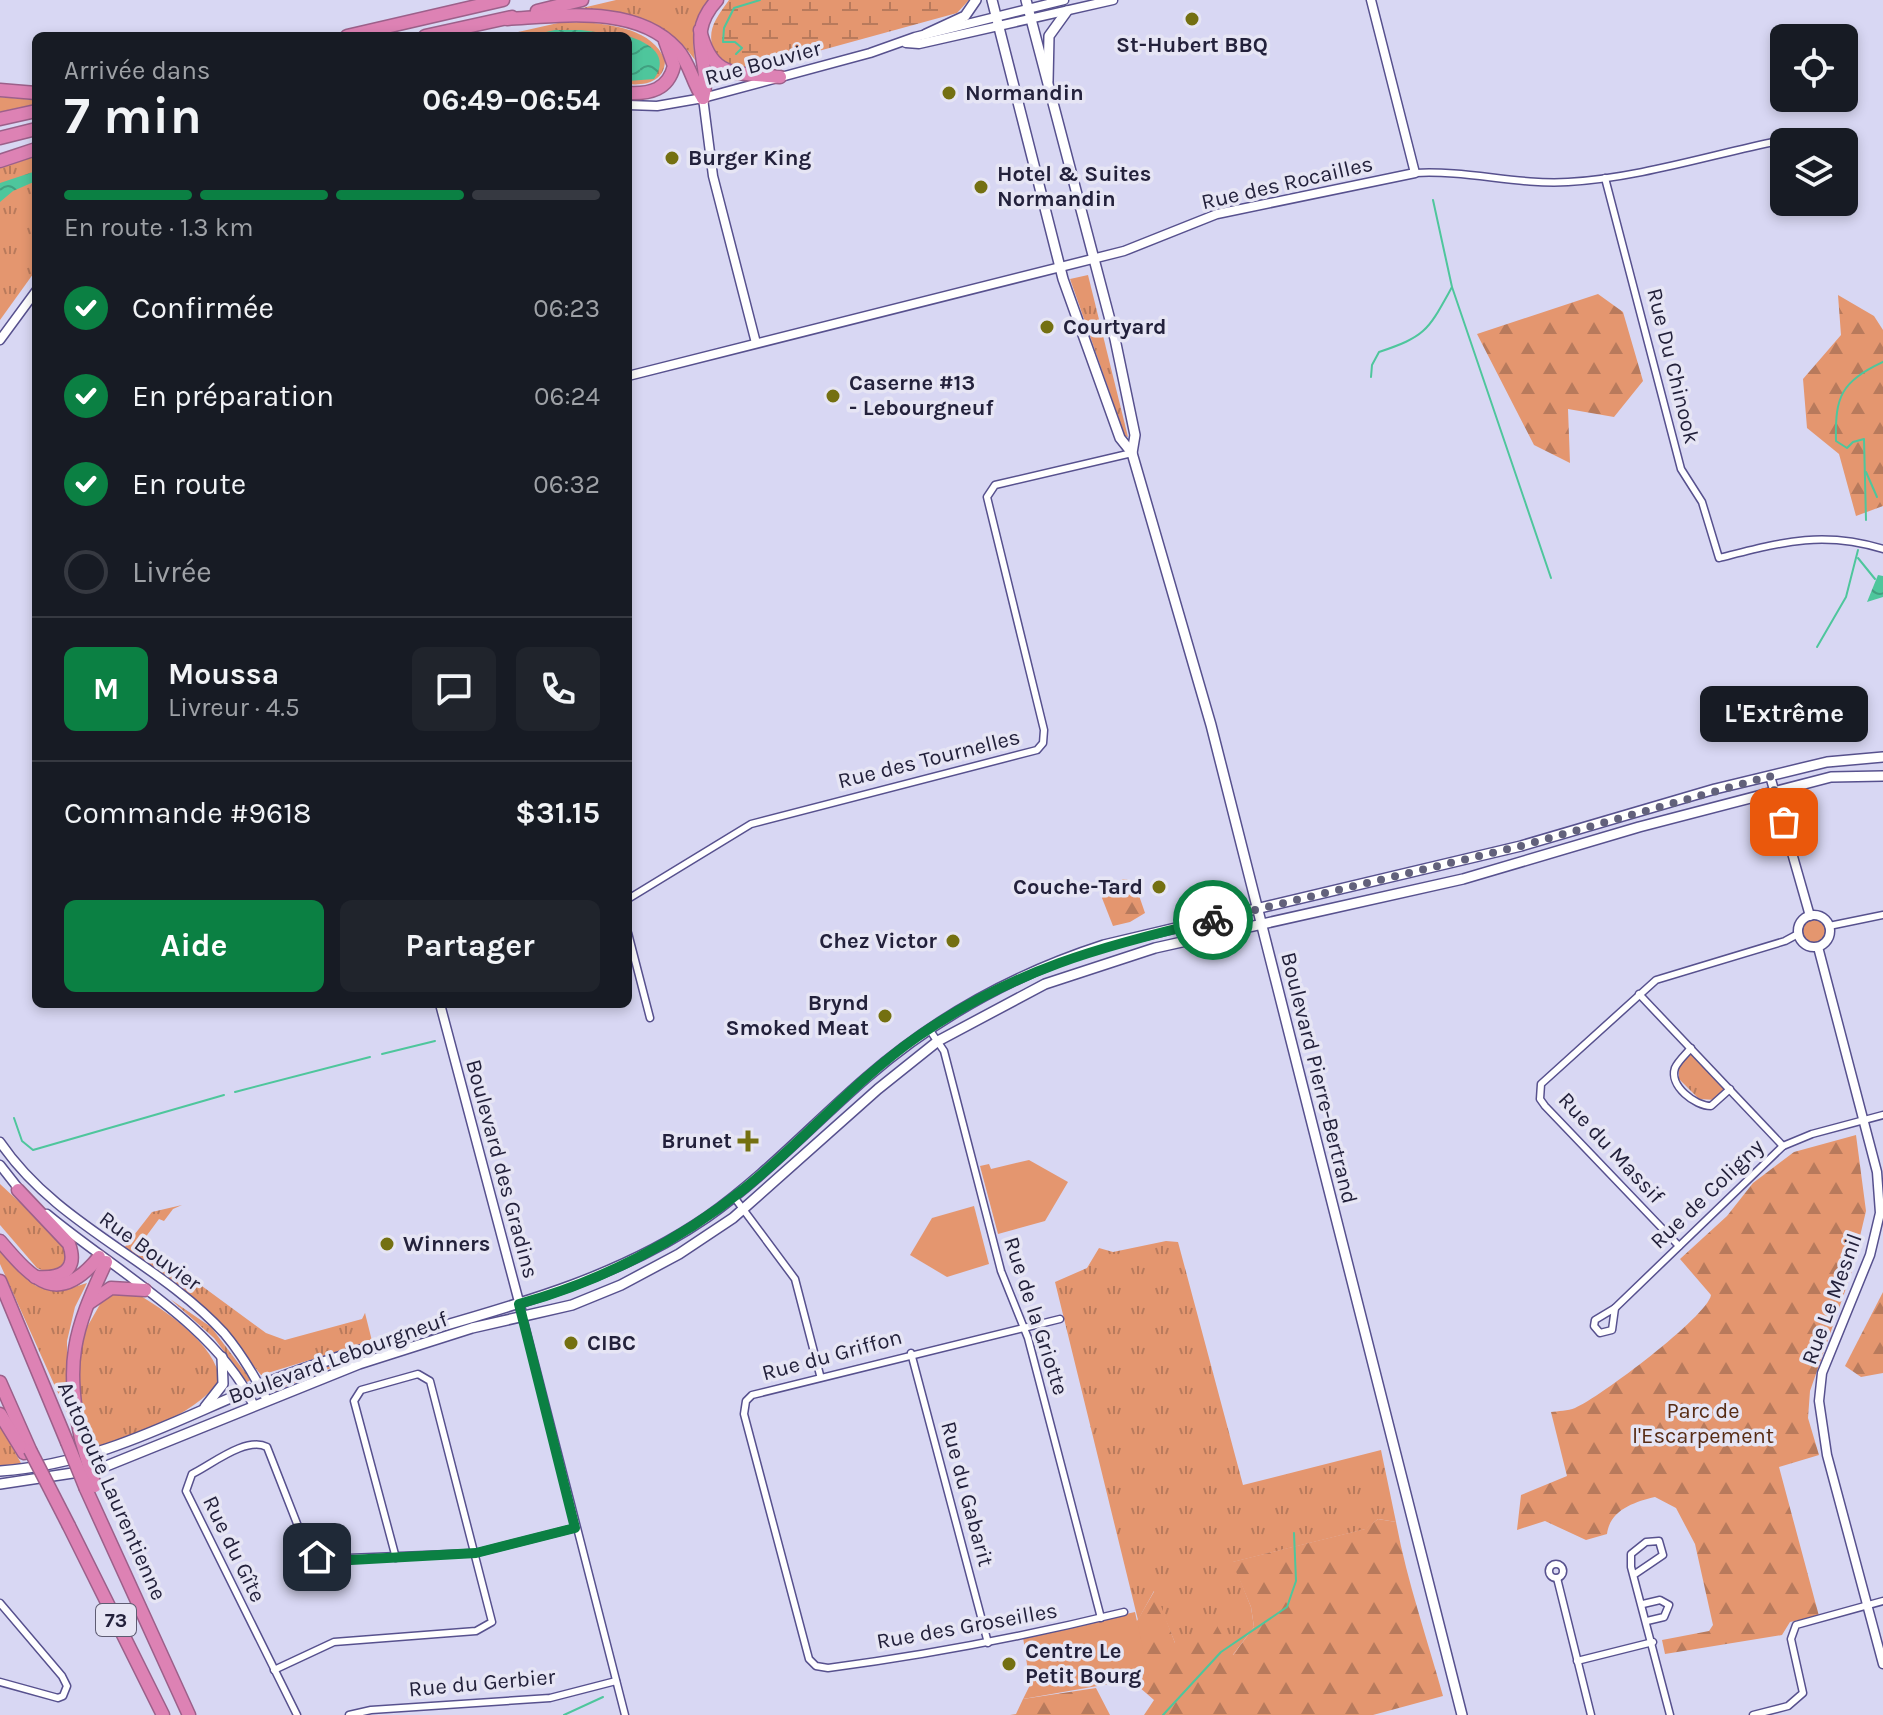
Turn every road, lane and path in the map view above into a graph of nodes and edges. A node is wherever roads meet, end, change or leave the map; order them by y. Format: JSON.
{"nodes":[{"id":1,"x":464,"y":0,"type":"edge"},
{"id":2,"x":503,"y":0,"type":"edge"},
{"id":3,"x":582,"y":0,"type":"edge"},
{"id":4,"x":717,"y":0,"type":"edge"},
{"id":5,"x":976,"y":0,"type":"edge"},
{"id":6,"x":992,"y":0,"type":"edge"},
{"id":7,"x":1064,"y":0,"type":"edge"},
{"id":8,"x":1113,"y":0,"type":"edge"},
{"id":9,"x":1371,"y":0,"type":"edge"},
{"id":10,"x":1027,"y":5,"type":"edge"},
{"id":11,"x":1067,"y":11,"type":"junction"},
{"id":12,"x":427,"y":16,"type":"junction"},
{"id":13,"x":996,"y":16,"type":"junction"},
{"id":14,"x":507,"y":19,"type":"junction"},
{"id":15,"x":1030,"y":21,"type":"junction"},
{"id":16,"x":1000,"y":28,"type":"junction"},
{"id":17,"x":700,"y":30,"type":"junction"},
{"id":18,"x":363,"y":32,"type":"edge"},
{"id":19,"x":444,"y":32,"type":"edge"},
{"id":20,"x":926,"y":34,"type":"junction"},
{"id":21,"x":663,"y":38,"type":"junction"},
{"id":22,"x":905,"y":43,"type":"junction"},
{"id":23,"x":780,"y":77,"type":"junction"},
{"id":24,"x":1047,"y":84,"type":"junction"},
{"id":25,"x":0,"y":90,"type":"edge"},
{"id":26,"x":632,"y":92,"type":"edge"},
{"id":27,"x":32,"y":93,"type":"edge"},
{"id":28,"x":703,"y":98,"type":"junction"},
{"id":29,"x":632,"y":105,"type":"edge"},
{"id":30,"x":32,"y":112,"type":"edge"},
{"id":31,"x":0,"y":119,"type":"edge"},
{"id":32,"x":32,"y":130,"type":"edge"},
{"id":33,"x":0,"y":138,"type":"edge"},
{"id":34,"x":1770,"y":143,"type":"edge"},
{"id":35,"x":32,"y":150,"type":"edge"},
{"id":36,"x":0,"y":161,"type":"edge"},
{"id":37,"x":1415,"y":173,"type":"junction"},
{"id":38,"x":1605,"y":178,"type":"junction"},
{"id":39,"x":1095,"y":258,"type":"junction"},
{"id":40,"x":1061,"y":266,"type":"junction"},
{"id":41,"x":32,"y":296,"type":"edge"},
{"id":42,"x":0,"y":340,"type":"edge"},
{"id":43,"x":756,"y":343,"type":"junction"},
{"id":44,"x":632,"y":375,"type":"edge"},
{"id":45,"x":1132,"y":453,"type":"junction"},
{"id":46,"x":1883,"y":549,"type":"edge"},
{"id":47,"x":1883,"y":757,"type":"edge"},
{"id":48,"x":1770,"y":776,"type":"junction"},
{"id":49,"x":1883,"y":776,"type":"edge"},
{"id":50,"x":1775,"y":792,"type":"junction"},
{"id":51,"x":632,"y":897,"type":"edge"},
{"id":52,"x":1259,"y":909,"type":"junction"},
{"id":53,"x":1883,"y":915,"type":"edge"},
{"id":54,"x":1810,"y":916,"type":"junction"},
{"id":55,"x":1262,"y":925,"type":"junction"},
{"id":56,"x":1829,"y":926,"type":"junction"},
{"id":57,"x":1798,"y":934,"type":"junction"},
{"id":58,"x":1818,"y":947,"type":"junction"},
{"id":59,"x":632,"y":948,"type":"edge"},
{"id":60,"x":1639,"y":994,"type":"junction"},
{"id":61,"x":441,"y":1008,"type":"edge"},
{"id":62,"x":650,"y":1018,"type":"dead end"},
{"id":63,"x":929,"y":1029,"type":"junction"},
{"id":64,"x":938,"y":1041,"type":"junction"},
{"id":65,"x":1691,"y":1048,"type":"junction"},
{"id":66,"x":1730,"y":1089,"type":"junction"},
{"id":67,"x":1883,"y":1115,"type":"edge"},
{"id":68,"x":1864,"y":1120,"type":"junction"},
{"id":69,"x":0,"y":1142,"type":"edge"},
{"id":70,"x":1783,"y":1146,"type":"junction"},
{"id":71,"x":0,"y":1165,"type":"edge"},
{"id":72,"x":18,"y":1190,"type":"junction"},
{"id":73,"x":734,"y":1197,"type":"junction"},
{"id":74,"x":744,"y":1209,"type":"junction"},
{"id":75,"x":0,"y":1241,"type":"edge"},
{"id":76,"x":112,"y":1246,"type":"junction"},
{"id":77,"x":1679,"y":1246,"type":"junction"},
{"id":78,"x":103,"y":1260,"type":"junction"},
{"id":79,"x":35,"y":1277,"type":"junction"},
{"id":80,"x":0,"y":1281,"type":"edge"},
{"id":81,"x":145,"y":1290,"type":"junction"},
{"id":82,"x":519,"y":1304,"type":"junction"},
{"id":83,"x":86,"y":1305,"type":"junction"},
{"id":84,"x":1615,"y":1308,"type":"dead end"},
{"id":85,"x":523,"y":1317,"type":"junction"},
{"id":86,"x":1060,"y":1319,"type":"dead end"},
{"id":87,"x":1024,"y":1328,"type":"junction"},
{"id":88,"x":911,"y":1353,"type":"junction"},
{"id":89,"x":222,"y":1357,"type":"junction"},
{"id":90,"x":820,"y":1375,"type":"junction"},
{"id":91,"x":0,"y":1382,"type":"edge"},
{"id":92,"x":259,"y":1385,"type":"junction"},
{"id":93,"x":247,"y":1391,"type":"junction"},
{"id":94,"x":267,"y":1400,"type":"junction"},
{"id":95,"x":254,"y":1406,"type":"junction"},
{"id":96,"x":200,"y":1411,"type":"junction"},
{"id":97,"x":0,"y":1414,"type":"edge"},
{"id":98,"x":27,"y":1451,"type":"junction"},
{"id":99,"x":0,"y":1471,"type":"edge"},
{"id":100,"x":0,"y":1484,"type":"edge"},
{"id":101,"x":91,"y":1488,"type":"junction"},
{"id":102,"x":575,"y":1528,"type":"junction"},
{"id":103,"x":476,"y":1553,"type":"junction"},
{"id":104,"x":396,"y":1558,"type":"junction"},
{"id":105,"x":1635,"y":1574,"type":"junction"},
{"id":106,"x":1557,"y":1578,"type":"dead end"},
{"id":107,"x":1883,"y":1601,"type":"edge"},
{"id":108,"x":0,"y":1603,"type":"edge"},
{"id":109,"x":1643,"y":1604,"type":"junction"},
{"id":110,"x":1868,"y":1605,"type":"junction"},
{"id":111,"x":1124,"y":1612,"type":"dead end"},
{"id":112,"x":1101,"y":1618,"type":"junction"},
{"id":113,"x":1647,"y":1621,"type":"junction"},
{"id":114,"x":1653,"y":1642,"type":"junction"},
{"id":115,"x":988,"y":1643,"type":"junction"},
{"id":116,"x":1577,"y":1661,"type":"junction"},
{"id":117,"x":1883,"y":1664,"type":"edge"},
{"id":118,"x":816,"y":1666,"type":"joint"},
{"id":119,"x":274,"y":1670,"type":"junction"},
{"id":120,"x":616,"y":1681,"type":"junction"},
{"id":121,"x":0,"y":1682,"type":"edge"},
{"id":122,"x":464,"y":1704,"type":"junction"},
{"id":123,"x":163,"y":1715,"type":"edge"},
{"id":124,"x":189,"y":1715,"type":"edge"},
{"id":125,"x":297,"y":1715,"type":"edge"},
{"id":126,"x":349,"y":1715,"type":"edge"},
{"id":127,"x":464,"y":1715,"type":"edge"},
{"id":128,"x":625,"y":1715,"type":"edge"},
{"id":129,"x":1462,"y":1715,"type":"edge"},
{"id":130,"x":1591,"y":1715,"type":"edge"},
{"id":131,"x":1670,"y":1715,"type":"edge"},
{"id":132,"x":1753,"y":1715,"type":"edge"}],
"edges":[{"from":1,"to":12,"type":"highway"},
{"from":2,"to":12,"type":"highway"},
{"from":3,"to":14,"type":"highway"},
{"from":4,"to":17,"type":"highway"},
{"from":5,"to":20,"type":"main road"},
{"from":6,"to":13,"type":"main road","name":"Boulevard Pierre-Bertrand"},
{"from":7,"to":10,"type":"street","name":"Rue Bouvier"},
{"from":8,"to":11,"type":"street","name":"Rue Bouvier"},
{"from":9,"to":37,"type":"street"},
{"from":10,"to":13,"type":"street","name":"Rue Bouvier"},
{"from":10,"to":15,"type":"main road","name":"Boulevard Pierre-Bertrand"},
{"from":11,"to":15,"type":"street","name":"Rue Bouvier"},
{"from":11,"to":24,"type":"main road"},
{"from":12,"to":18,"type":"highway"},
{"from":13,"to":16,"type":"main road","name":"Boulevard Pierre-Bertrand"},
{"from":13,"to":20,"type":"street","name":"Rue Bouvier"},
{"from":14,"to":19,"type":"highway"},
{"from":14,"to":21,"type":"highway"},
{"from":15,"to":16,"type":"street","name":"Rue Bouvier"},
{"from":15,"to":24,"type":"main road","name":"Boulevard Pierre-Bertrand"},
{"from":16,"to":22,"type":"street","name":"Rue Bouvier"},
{"from":16,"to":40,"type":"main road","name":"Boulevard Pierre-Bertrand"},
{"from":17,"to":23,"type":"highway"},
{"from":17,"to":28,"type":"highway"},
{"from":20,"to":22,"type":"street","name":"Rue Bouvier"},
{"from":21,"to":26,"type":"highway"},
{"from":21,"to":28,"type":"highway"},
{"from":22,"to":23,"type":"street","name":"Rue Bouvier"},
{"from":23,"to":28,"type":"street","name":"Rue Bouvier"},
{"from":24,"to":39,"type":"main road","name":"Boulevard Pierre-Bertrand"},
{"from":25,"to":27,"type":"highway"},
{"from":28,"to":29,"type":"street","name":"Rue Bouvier"},
{"from":28,"to":43,"type":"street"},
{"from":30,"to":31,"type":"highway"},
{"from":32,"to":33,"type":"highway"},
{"from":34,"to":38,"type":"street","name":"Rue des Rocailles"},
{"from":35,"to":36,"type":"highway"},
{"from":37,"to":38,"type":"street","name":"Rue des Rocailles"},
{"from":37,"to":39,"type":"street","name":"Rue des Rocailles"},
{"from":38,"to":46,"type":"street","name":"Rue Du Chinook"},
{"from":39,"to":40,"type":"street","name":"Rue des Rocailles"},
{"from":39,"to":45,"type":"main road","name":"Boulevard Pierre-Bertrand"},
{"from":40,"to":43,"type":"street","name":"Rue des Rocailles"},
{"from":40,"to":45,"type":"main road","name":"Boulevard Pierre-Bertrand"},
{"from":41,"to":42,"type":"street"},
{"from":43,"to":44,"type":"street","name":"Rue des Rocailles"},
{"from":45,"to":51,"type":"street","name":"Rue des Tournelles"},
{"from":45,"to":52,"type":"main road","name":"Boulevard Pierre-Bertrand"},
{"from":47,"to":48,"type":"main road","name":"Boulevard Lebourgneuf"},
{"from":48,"to":50,"type":"street"},
{"from":48,"to":52,"type":"main road","name":"Boulevard Lebourgneuf"},
{"from":49,"to":50,"type":"main road","name":"Boulevard Lebourgneuf"},
{"from":50,"to":54,"type":"street"},
{"from":50,"to":55,"type":"main road","name":"Boulevard Lebourgneuf"},
{"from":52,"to":55,"type":"main road","name":"Boulevard Pierre-Bertrand"},
{"from":52,"to":63,"type":"main road","name":"Boulevard Lebourgneuf"},
{"from":53,"to":56,"type":"street"},
{"from":54,"to":56,"type":"street"},
{"from":54,"to":57,"type":"street"},
{"from":55,"to":64,"type":"main road","name":"Boulevard Lebourgneuf"},
{"from":55,"to":129,"type":"main road","name":"Boulevard Pierre-Bertrand"},
{"from":56,"to":58,"type":"street"},
{"from":57,"to":58,"type":"street"},
{"from":57,"to":60,"type":"street","name":"Rue du Massif"},
{"from":58,"to":68,"type":"street","name":"Rue Le Mesnil"},
{"from":59,"to":62,"type":"street"},
{"from":60,"to":65,"type":"street"},
{"from":60,"to":77,"type":"street","name":"Rue du Massif"},
{"from":61,"to":82,"type":"street","name":"Boulevard des Gradins"},
{"from":63,"to":64,"type":"street","name":"Rue de la Griotte"},
{"from":63,"to":73,"type":"main road","name":"Boulevard Lebourgneuf"},
{"from":64,"to":74,"type":"main road","name":"Boulevard Lebourgneuf"},
{"from":64,"to":87,"type":"street","name":"Rue de la Griotte"},
{"from":65,"to":66,"type":"street"},
{"from":65,"to":66,"type":"street"},
{"from":66,"to":70,"type":"street"},
{"from":67,"to":68,"type":"street","name":"Rue de Coligny"},
{"from":68,"to":70,"type":"street","name":"Rue de Coligny"},
{"from":68,"to":110,"type":"street","name":"Rue Le Mesnil"},
{"from":69,"to":76,"type":"street","name":"Rue Bouvier"},
{"from":70,"to":77,"type":"street","name":"Rue de Coligny"},
{"from":71,"to":72,"type":"street","name":"Rue Bouvier"},
{"from":72,"to":78,"type":"street","name":"Rue Bouvier"},
{"from":72,"to":79,"type":"highway"},
{"from":73,"to":74,"type":"street"},
{"from":73,"to":82,"type":"main road","name":"Boulevard Lebourgneuf"},
{"from":74,"to":85,"type":"main road","name":"Boulevard Lebourgneuf"},
{"from":74,"to":90,"type":"street"},
{"from":75,"to":79,"type":"highway"},
{"from":76,"to":78,"type":"street"},
{"from":76,"to":92,"type":"street","name":"Rue Bouvier"},
{"from":77,"to":84,"type":"street","name":"Rue de Coligny"},
{"from":78,"to":79,"type":"highway"},
{"from":78,"to":81,"type":"street","name":"Rue Bouvier"},
{"from":78,"to":83,"type":"highway"},
{"from":80,"to":101,"type":"highway","name":"Autoroute Laurentienne","number":"73","bridge":true},
{"from":81,"to":83,"type":"highway"},
{"from":81,"to":89,"type":"street","name":"Rue Bouvier"},
{"from":82,"to":85,"type":"street","name":"Boulevard des Gradins"},
{"from":82,"to":92,"type":"main road","name":"Boulevard Lebourgneuf"},
{"from":83,"to":101,"type":"highway","bridge":true},
{"from":85,"to":94,"type":"main road","name":"Boulevard Lebourgneuf"},
{"from":85,"to":102,"type":"street","name":"Boulevard des Gradins"},
{"from":86,"to":87,"type":"street","name":"Rue du Griffon"},
{"from":87,"to":88,"type":"street","name":"Rue du Griffon"},
{"from":87,"to":112,"type":"street","name":"Rue de la Griotte"},
{"from":88,"to":90,"type":"street","name":"Rue du Griffon"},
{"from":88,"to":115,"type":"street","name":"Rue du Gabarit"},
{"from":89,"to":93,"type":"street","name":"Rue Bouvier"},
{"from":89,"to":96,"type":"main road"},
{"from":90,"to":118,"type":"street","name":"Rue du Griffon"},
{"from":91,"to":98,"type":"highway","number":"73"},
{"from":92,"to":93,"type":"main road","name":"Boulevard Lebourgneuf"},
{"from":92,"to":94,"type":"street","name":"Rue Bouvier"},
{"from":93,"to":95,"type":"street","name":"Rue Bouvier"},
{"from":93,"to":96,"type":"main road","name":"Boulevard Lebourgneuf"},
{"from":94,"to":95,"type":"main road","name":"Boulevard Lebourgneuf"},
{"from":95,"to":100,"type":"main road","name":"Boulevard Lebourgneuf"},
{"from":96,"to":99,"type":"main road","name":"Boulevard Lebourgneuf"},
{"from":97,"to":98,"type":"highway"},
{"from":98,"to":123,"type":"highway","number":"73","bridge":true},
{"from":101,"to":124,"type":"highway","name":"Autoroute Laurentienne","number":"73"},
{"from":102,"to":103,"type":"street","name":"Rue du Gîte"},
{"from":102,"to":120,"type":"street","name":"Boulevard des Gradins"},
{"from":103,"to":104,"type":"street","name":"Rue du Gîte"},
{"from":103,"to":104,"type":"street"},
{"from":103,"to":119,"type":"street"},
{"from":104,"to":119,"type":"street","name":"Rue du Gîte"},
{"from":105,"to":105,"type":"street"},
{"from":105,"to":109,"type":"street"},
{"from":106,"to":116,"type":"street"},
{"from":107,"to":110,"type":"street"},
{"from":108,"to":121,"type":"street"},
{"from":109,"to":113,"type":"street"},
{"from":109,"to":113,"type":"street"},
{"from":110,"to":117,"type":"street","name":"Rue Le Mesnil"},
{"from":110,"to":132,"type":"street"},
{"from":111,"to":112,"type":"street","name":"Rue des Groseilles"},
{"from":112,"to":115,"type":"street","name":"Rue des Groseilles"},
{"from":113,"to":114,"type":"street"},
{"from":114,"to":116,"type":"street"},
{"from":114,"to":131,"type":"street"},
{"from":115,"to":118,"type":"street","name":"Rue des Groseilles"},
{"from":116,"to":130,"type":"street"},
{"from":119,"to":125,"type":"street","name":"Rue du Gîte"},
{"from":120,"to":122,"type":"street","name":"Rue du Gerbier"},
{"from":120,"to":128,"type":"street","name":"Boulevard des Gradins"},
{"from":122,"to":126,"type":"street","name":"Rue du Gerbier"},
{"from":122,"to":127,"type":"street"}]}
